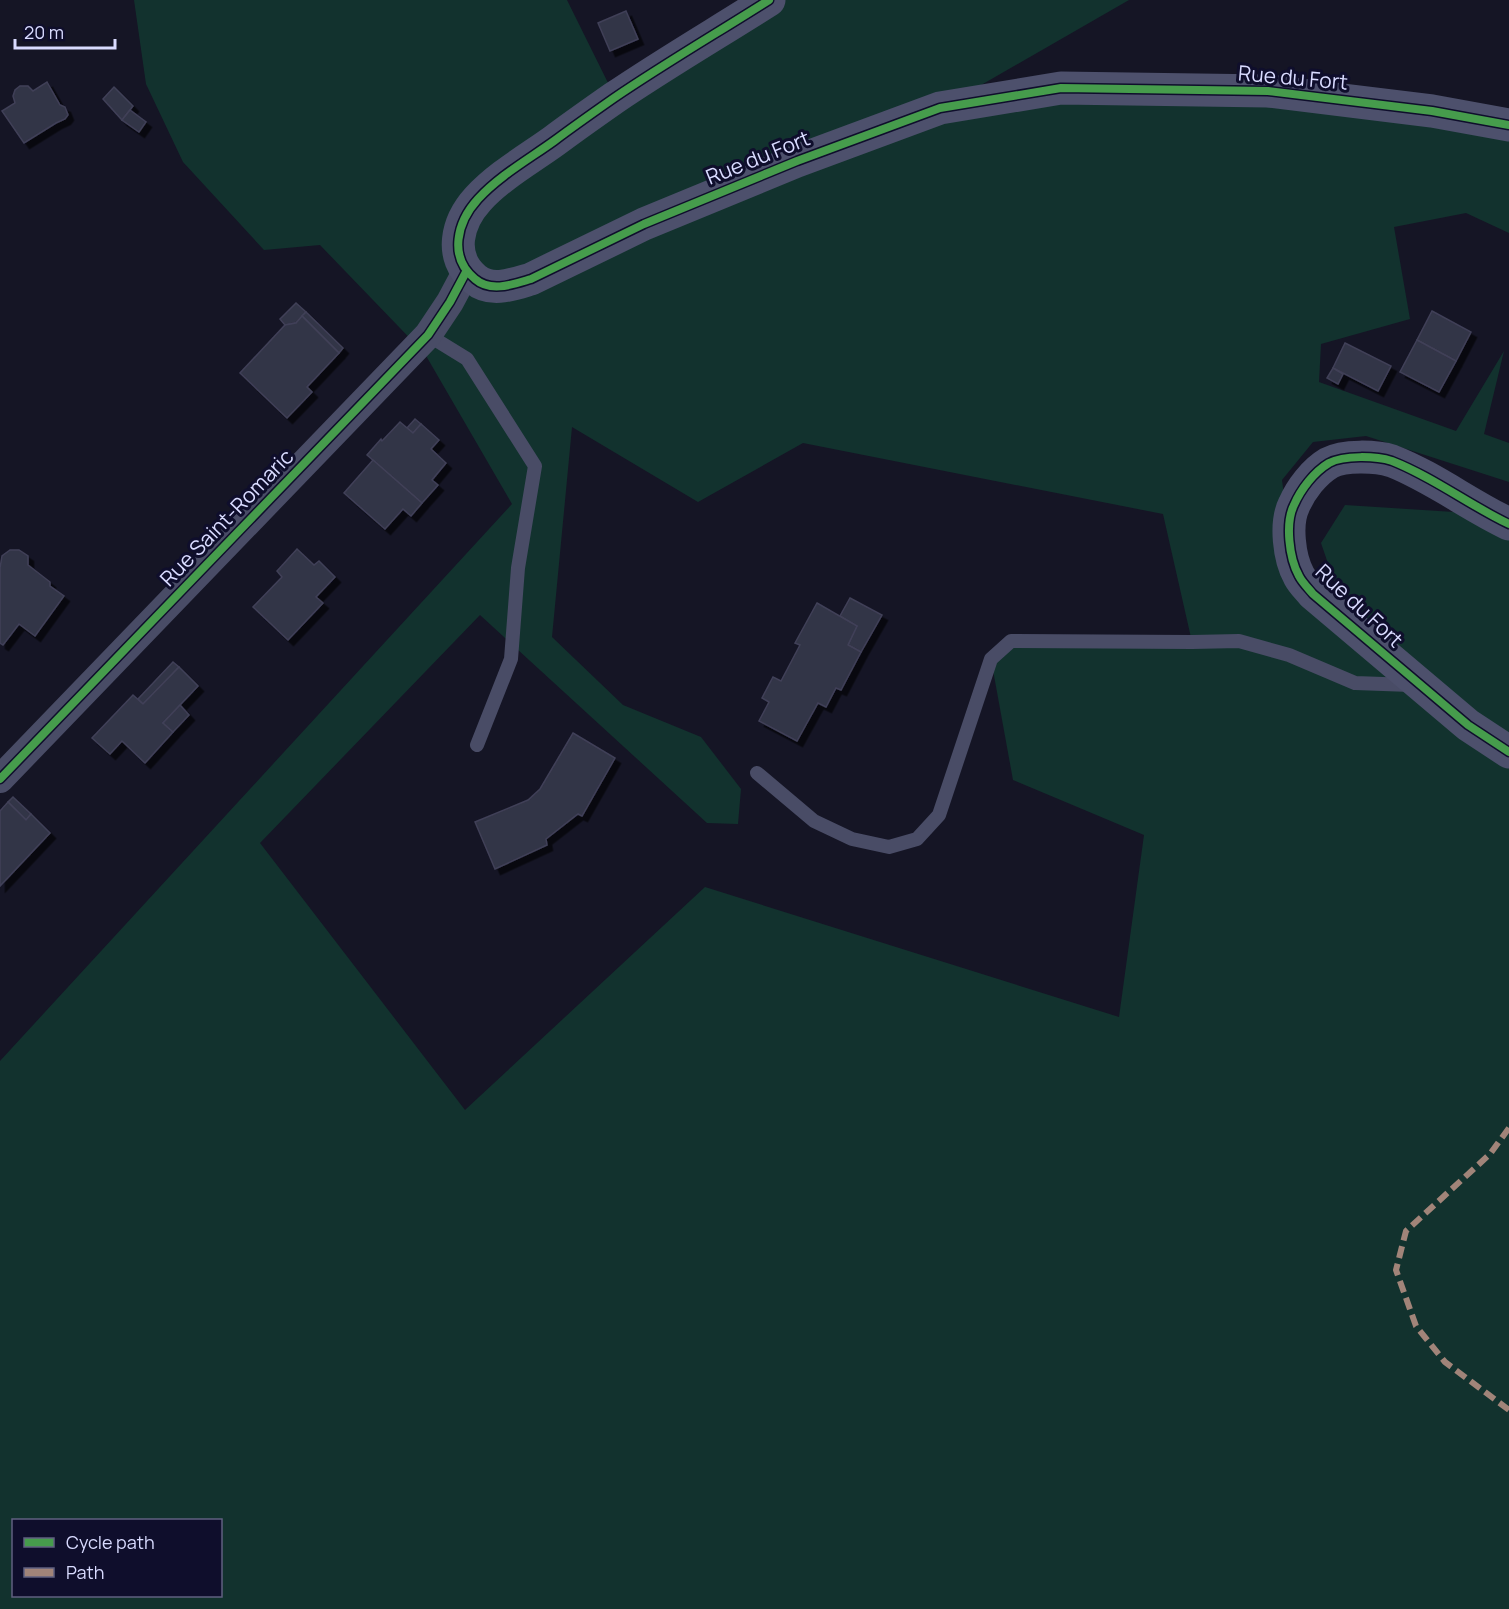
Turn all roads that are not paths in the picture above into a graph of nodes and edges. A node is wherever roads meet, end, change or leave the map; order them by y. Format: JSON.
{"nodes":[{"id":1,"x":769,"y":0,"type":"edge"},
{"id":2,"x":1509,"y":125,"type":"edge"},
{"id":3,"x":466,"y":272,"type":"junction"},
{"id":4,"x":428,"y":335,"type":"junction"},
{"id":5,"x":1509,"y":524,"type":"edge"},
{"id":6,"x":1419,"y":685,"type":"junction"},
{"id":7,"x":477,"y":745,"type":"dead end"},
{"id":8,"x":1509,"y":752,"type":"edge"},
{"id":9,"x":757,"y":772,"type":"dead end"},
{"id":10,"x":0,"y":779,"type":"edge"}],
"edges":[{"from":1,"to":3,"type":"street"},
{"from":2,"to":3,"type":"street","name":"Rue du Fort"},
{"from":3,"to":4,"type":"street","name":"Rue Saint-Romaric"},
{"from":4,"to":7,"type":"lane"},
{"from":4,"to":10,"type":"street","name":"Rue Saint-Romaric"},
{"from":5,"to":6,"type":"street","name":"Rue du Fort"},
{"from":6,"to":8,"type":"street","name":"Rue du Fort"},
{"from":6,"to":9,"type":"lane"}]}
